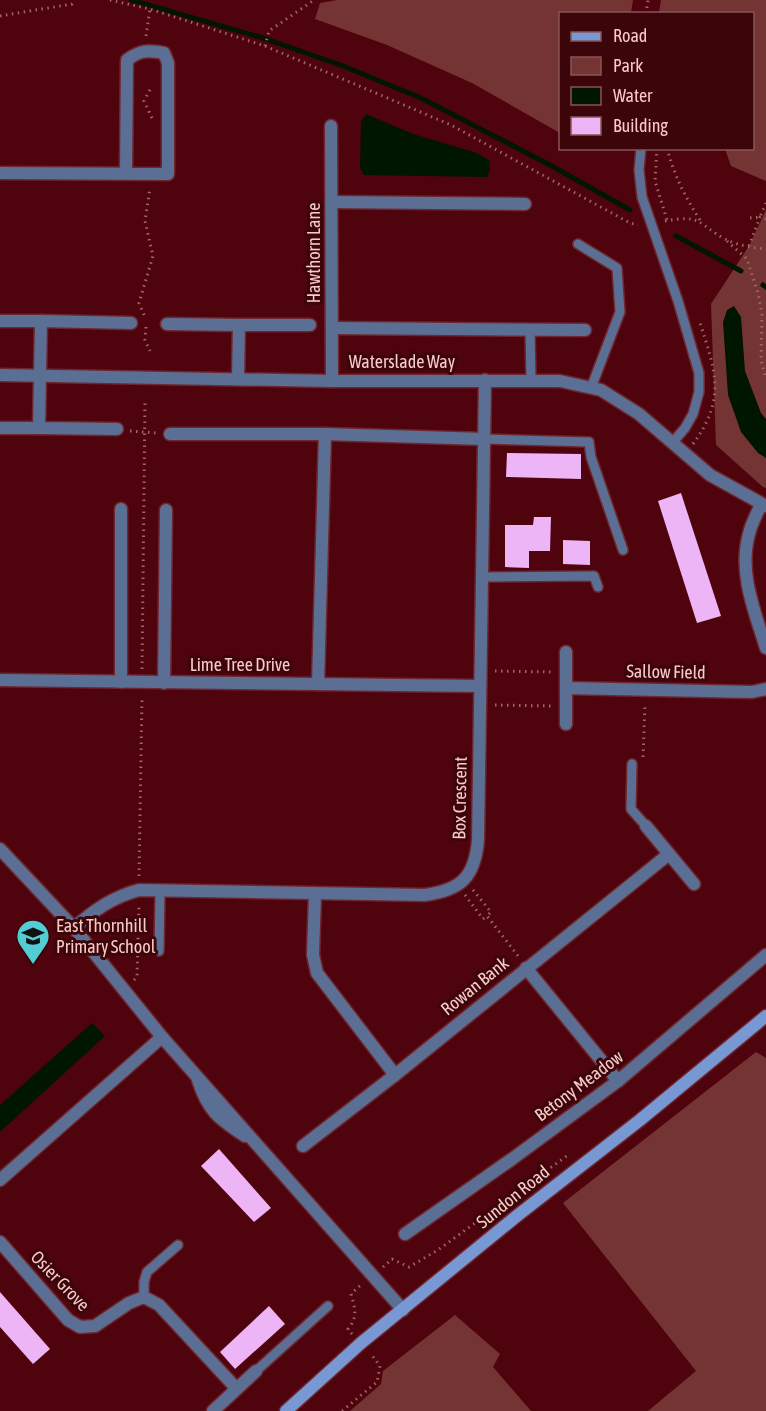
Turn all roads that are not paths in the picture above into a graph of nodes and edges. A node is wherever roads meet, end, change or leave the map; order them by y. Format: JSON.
{"nodes":[{"id":1,"x":331,"y":126,"type":"dead end"},
{"id":2,"x":641,"y":150,"type":"edge"},
{"id":3,"x":0,"y":173,"type":"edge"},
{"id":4,"x":126,"y":173,"type":"junction"},
{"id":5,"x":332,"y":202,"type":"junction"},
{"id":6,"x":525,"y":204,"type":"dead end"},
{"id":7,"x":578,"y":243,"type":"dead end"},
{"id":8,"x":0,"y":321,"type":"edge"},
{"id":9,"x":41,"y":321,"type":"junction"},
{"id":10,"x":131,"y":323,"type":"road end"},
{"id":11,"x":167,"y":324,"type":"road end"},
{"id":12,"x":239,"y":324,"type":"junction"},
{"id":13,"x":310,"y":325,"type":"dead end"},
{"id":14,"x":332,"y":328,"type":"junction"},
{"id":15,"x":530,"y":329,"type":"junction"},
{"id":16,"x":585,"y":330,"type":"dead end"},
{"id":17,"x":0,"y":375,"type":"edge"},
{"id":18,"x":40,"y":376,"type":"junction"},
{"id":19,"x":238,"y":379,"type":"junction"},
{"id":20,"x":485,"y":380,"type":"junction"},
{"id":21,"x":531,"y":380,"type":"junction"},
{"id":22,"x":332,"y":381,"type":"junction"},
{"id":23,"x":591,"y":388,"type":"junction"},
{"id":24,"x":0,"y":428,"type":"edge"},
{"id":25,"x":39,"y":428,"type":"junction"},
{"id":26,"x":117,"y":429,"type":"road end"},
{"id":27,"x":170,"y":435,"type":"road end"},
{"id":28,"x":324,"y":435,"type":"junction"},
{"id":29,"x":484,"y":439,"type":"junction"},
{"id":30,"x":673,"y":442,"type":"junction"},
{"id":31,"x":764,"y":505,"type":"edge"},
{"id":32,"x":121,"y":509,"type":"dead end"},
{"id":33,"x":166,"y":510,"type":"dead end"},
{"id":34,"x":623,"y":550,"type":"dead end"},
{"id":35,"x":481,"y":577,"type":"junction"},
{"id":36,"x":598,"y":587,"type":"dead end"},
{"id":37,"x":766,"y":648,"type":"edge"},
{"id":38,"x":566,"y":652,"type":"dead end"},
{"id":39,"x":0,"y":680,"type":"edge"},
{"id":40,"x":121,"y":682,"type":"junction"},
{"id":41,"x":164,"y":683,"type":"junction"},
{"id":42,"x":318,"y":684,"type":"junction"},
{"id":43,"x":479,"y":686,"type":"junction"},
{"id":44,"x":566,"y":688,"type":"junction"},
{"id":45,"x":766,"y":689,"type":"edge"},
{"id":46,"x":566,"y":724,"type":"dead end"},
{"id":47,"x":632,"y":764,"type":"road end"},
{"id":48,"x":646,"y":826,"type":"joint"},
{"id":49,"x":0,"y":849,"type":"edge"},
{"id":50,"x":669,"y":854,"type":"junction"},
{"id":51,"x":694,"y":884,"type":"dead end"},
{"id":52,"x":160,"y":891,"type":"junction"},
{"id":53,"x":315,"y":894,"type":"junction"},
{"id":54,"x":74,"y":928,"type":"junction"},
{"id":55,"x":159,"y":951,"type":"dead end"},
{"id":56,"x":766,"y":955,"type":"edge"},
{"id":57,"x":526,"y":968,"type":"junction"},
{"id":58,"x":766,"y":1016,"type":"edge"},
{"id":59,"x":162,"y":1037,"type":"junction"},
{"id":60,"x":394,"y":1076,"type":"junction"},
{"id":61,"x":618,"y":1081,"type":"junction"},
{"id":62,"x":303,"y":1146,"type":"dead end"},
{"id":63,"x":0,"y":1180,"type":"edge"},
{"id":64,"x":405,"y":1234,"type":"dead end"},
{"id":65,"x":0,"y":1242,"type":"edge"},
{"id":66,"x":178,"y":1245,"type":"dead end"},
{"id":67,"x":144,"y":1298,"type":"junction"},
{"id":68,"x":328,"y":1306,"type":"dead end"},
{"id":69,"x":403,"y":1310,"type":"junction"},
{"id":70,"x":256,"y":1371,"type":"joint"},
{"id":71,"x":236,"y":1388,"type":"junction"},
{"id":72,"x":213,"y":1411,"type":"edge"},
{"id":73,"x":286,"y":1411,"type":"edge"}],
"edges":[{"from":1,"to":5,"type":"street","name":"Hawthorn Lane"},
{"from":2,"to":30,"type":"lane"},
{"from":3,"to":4,"type":"street"},
{"from":4,"to":4,"type":"street"},
{"from":5,"to":6,"type":"street"},
{"from":5,"to":14,"type":"street","name":"Hawthorn Lane"},
{"from":7,"to":23,"type":"lane"},
{"from":8,"to":9,"type":"street"},
{"from":9,"to":10,"type":"street"},
{"from":9,"to":18,"type":"street"},
{"from":11,"to":12,"type":"street"},
{"from":12,"to":13,"type":"street"},
{"from":12,"to":19,"type":"street"},
{"from":14,"to":15,"type":"street"},
{"from":14,"to":22,"type":"street","name":"Hawthorn Lane"},
{"from":15,"to":16,"type":"street"},
{"from":15,"to":21,"type":"lane"},
{"from":17,"to":18,"type":"street","name":"Waterslade Way"},
{"from":18,"to":19,"type":"street","name":"Waterslade Way"},
{"from":18,"to":25,"type":"street"},
{"from":19,"to":22,"type":"street","name":"Waterslade Way"},
{"from":20,"to":21,"type":"street","name":"Waterslade Way"},
{"from":20,"to":22,"type":"street","name":"Waterslade Way"},
{"from":20,"to":29,"type":"street","name":"Box Crescent"},
{"from":21,"to":23,"type":"street","name":"Waterslade Way"},
{"from":23,"to":30,"type":"street","name":"Waterslade Way"},
{"from":24,"to":25,"type":"street"},
{"from":25,"to":26,"type":"street"},
{"from":27,"to":28,"type":"street"},
{"from":28,"to":29,"type":"street"},
{"from":28,"to":42,"type":"street"},
{"from":29,"to":34,"type":"lane"},
{"from":29,"to":35,"type":"street","name":"Box Crescent"},
{"from":30,"to":31,"type":"street","name":"Waterslade Way"},
{"from":31,"to":37,"type":"street"},
{"from":32,"to":40,"type":"street"},
{"from":33,"to":41,"type":"street"},
{"from":35,"to":36,"type":"lane"},
{"from":35,"to":43,"type":"street","name":"Box Crescent"},
{"from":38,"to":44,"type":"street"},
{"from":39,"to":40,"type":"street","name":"Lime Tree Drive"},
{"from":40,"to":41,"type":"street","name":"Lime Tree Drive"},
{"from":41,"to":42,"type":"street","name":"Lime Tree Drive"},
{"from":42,"to":43,"type":"street","name":"Lime Tree Drive"},
{"from":43,"to":53,"type":"street","name":"Box Crescent"},
{"from":44,"to":45,"type":"street","name":"Sallow Field"},
{"from":44,"to":46,"type":"street"},
{"from":47,"to":48,"type":"lane"},
{"from":48,"to":50,"type":"street"},
{"from":49,"to":54,"type":"street"},
{"from":50,"to":51,"type":"street"},
{"from":50,"to":57,"type":"street","name":"Rowan Bank"},
{"from":52,"to":53,"type":"street"},
{"from":52,"to":54,"type":"street"},
{"from":52,"to":55,"type":"lane"},
{"from":53,"to":60,"type":"street"},
{"from":54,"to":59,"type":"street"},
{"from":56,"to":61,"type":"street","name":"Betony Meadow"},
{"from":57,"to":60,"type":"street","name":"Rowan Bank"},
{"from":57,"to":61,"type":"street"},
{"from":58,"to":69,"type":"street","name":"Sundon Road"},
{"from":59,"to":63,"type":"street"},
{"from":59,"to":69,"type":"street"},
{"from":60,"to":62,"type":"street","name":"Rowan Bank"},
{"from":61,"to":64,"type":"street","name":"Betony Meadow"},
{"from":65,"to":67,"type":"street","name":"Osier Grove"},
{"from":66,"to":67,"type":"lane"},
{"from":67,"to":71,"type":"street"},
{"from":68,"to":70,"type":"lane"},
{"from":69,"to":73,"type":"street","name":"Sundon Road"},
{"from":70,"to":71,"type":"street"},
{"from":71,"to":72,"type":"street"}]}
